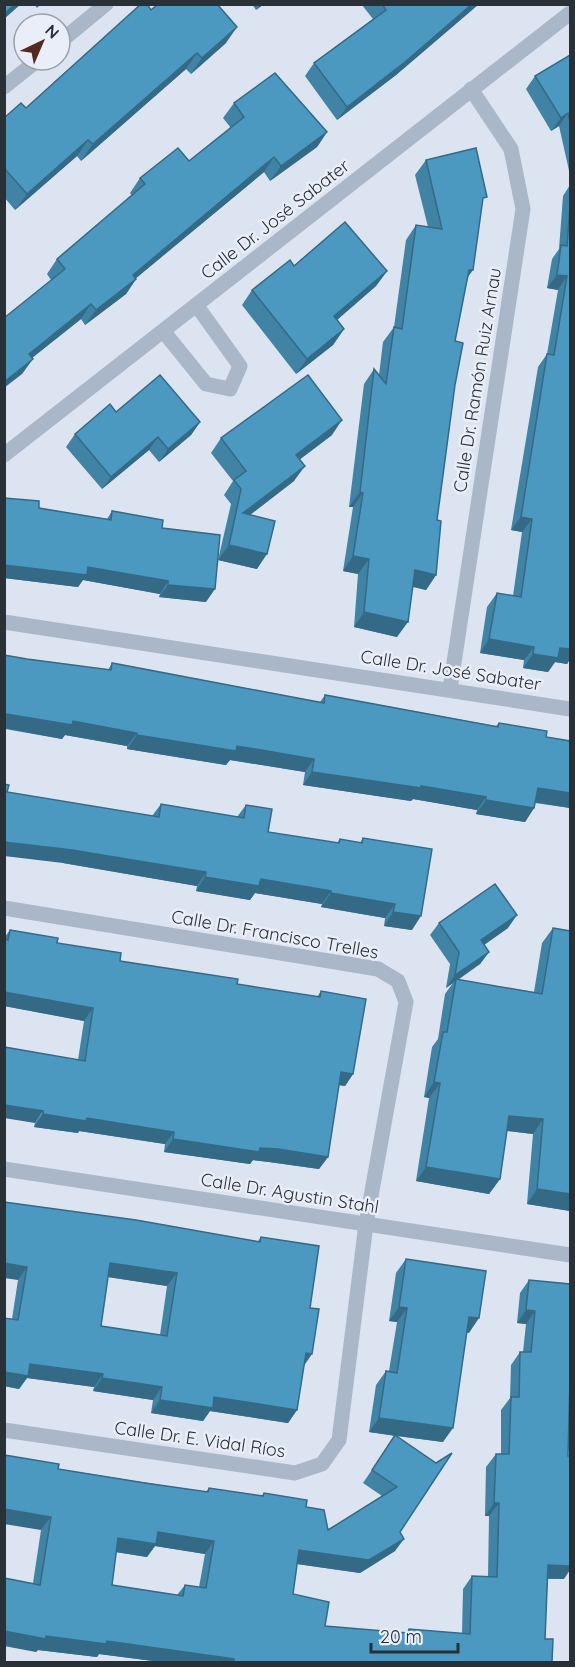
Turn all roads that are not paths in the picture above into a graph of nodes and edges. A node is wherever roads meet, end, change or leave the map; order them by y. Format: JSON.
{"nodes":[{"id":1,"x":106,"y":4,"type":"edge"},
{"id":2,"x":570,"y":13,"type":"edge"},
{"id":3,"x":72,"y":32,"type":"edge"},
{"id":4,"x":23,"y":72,"type":"edge"},
{"id":5,"x":4,"y":87,"type":"edge"},
{"id":6,"x":471,"y":89,"type":"junction"},
{"id":7,"x":197,"y":306,"type":"junction"},
{"id":8,"x":164,"y":332,"type":"junction"},
{"id":9,"x":4,"y":455,"type":"edge"},
{"id":10,"x":4,"y":622,"type":"edge"},
{"id":11,"x":450,"y":689,"type":"junction"},
{"id":12,"x":570,"y":709,"type":"edge"},
{"id":13,"x":4,"y":908,"type":"edge"},
{"id":14,"x":4,"y":1169,"type":"edge"},
{"id":15,"x":366,"y":1224,"type":"junction"},
{"id":16,"x":570,"y":1255,"type":"edge"},
{"id":17,"x":4,"y":1430,"type":"edge"}],
"edges":[{"from":1,"to":3,"type":"street"},
{"from":2,"to":6,"type":"street","name":"Calle Dr. José Sabater"},
{"from":4,"to":5,"type":"street"},
{"from":6,"to":7,"type":"street","name":"Calle Dr. José Sabater"},
{"from":6,"to":11,"type":"street","name":"Calle Dr. Ramón Ruiz Arnau"},
{"from":7,"to":8,"type":"street","name":"Calle Dr. José Sabater"},
{"from":7,"to":8,"type":"street"},
{"from":8,"to":9,"type":"street","name":"Calle Dr. José Sabater"},
{"from":10,"to":11,"type":"street","name":"Calle Dr. José Sabater"},
{"from":11,"to":12,"type":"street","name":"Calle Dr. José Sabater"},
{"from":13,"to":15,"type":"street","name":"Calle Dr. Francisco Trelles"},
{"from":14,"to":15,"type":"street","name":"Calle Dr. Agustin Stahl"},
{"from":15,"to":16,"type":"street","name":"Calle Dr. Agustin Stahl"},
{"from":15,"to":17,"type":"street","name":"Calle Dr. E. Vidal Ríos"}]}
